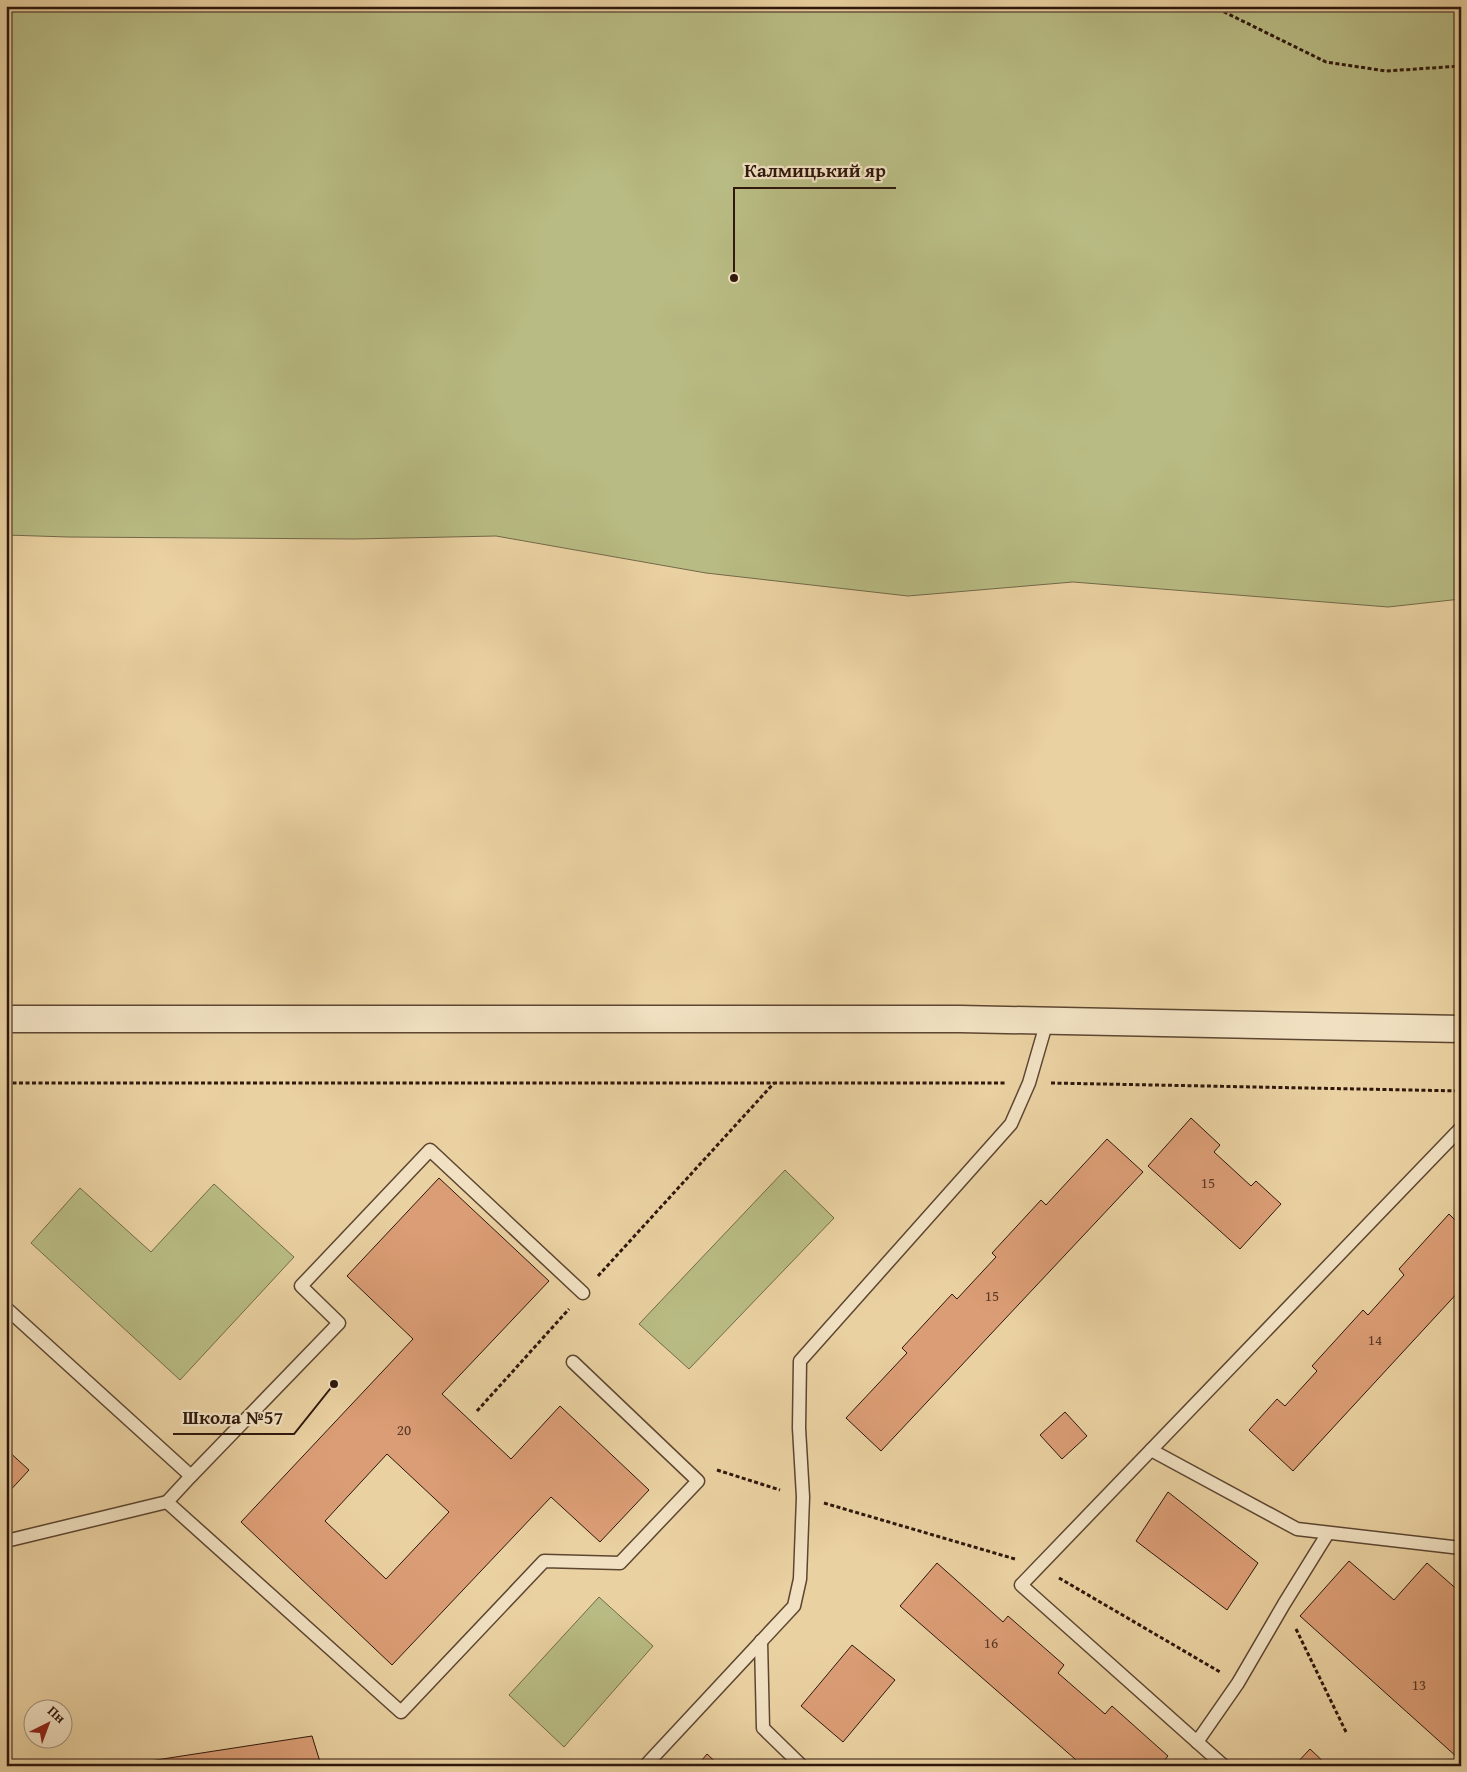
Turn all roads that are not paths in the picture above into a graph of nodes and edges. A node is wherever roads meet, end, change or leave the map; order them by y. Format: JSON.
{"nodes":[{"id":1,"x":6,"y":1019,"type":"edge"},
{"id":2,"x":1047,"y":1021,"type":"junction"},
{"id":3,"x":1461,"y":1029,"type":"edge"},
{"id":4,"x":1461,"y":1128,"type":"edge"},
{"id":5,"x":583,"y":1293,"type":"road end"},
{"id":6,"x":6,"y":1308,"type":"edge"},
{"id":7,"x":573,"y":1362,"type":"dead end"},
{"id":8,"x":1150,"y":1450,"type":"junction"},
{"id":9,"x":191,"y":1476,"type":"junction"},
{"id":10,"x":167,"y":1502,"type":"junction"},
{"id":11,"x":1328,"y":1533,"type":"junction"},
{"id":12,"x":6,"y":1541,"type":"edge"},
{"id":13,"x":1461,"y":1548,"type":"edge"},
{"id":14,"x":761,"y":1641,"type":"junction"},
{"id":15,"x":1197,"y":1742,"type":"junction"},
{"id":16,"x":645,"y":1766,"type":"edge"},
{"id":17,"x":802,"y":1766,"type":"edge"},
{"id":18,"x":1224,"y":1766,"type":"edge"}],
"edges":[{"from":1,"to":2,"type":"street"},
{"from":2,"to":3,"type":"street"},
{"from":2,"to":14,"type":"lane"},
{"from":4,"to":8,"type":"lane"},
{"from":5,"to":9,"type":"lane"},
{"from":6,"to":9,"type":"lane"},
{"from":7,"to":10,"type":"lane"},
{"from":8,"to":11,"type":"lane"},
{"from":8,"to":15,"type":"lane"},
{"from":9,"to":10,"type":"lane"},
{"from":10,"to":12,"type":"lane"},
{"from":11,"to":13,"type":"lane"},
{"from":11,"to":15,"type":"lane"},
{"from":14,"to":16,"type":"lane"},
{"from":14,"to":17,"type":"lane"},
{"from":15,"to":18,"type":"lane"}]}
